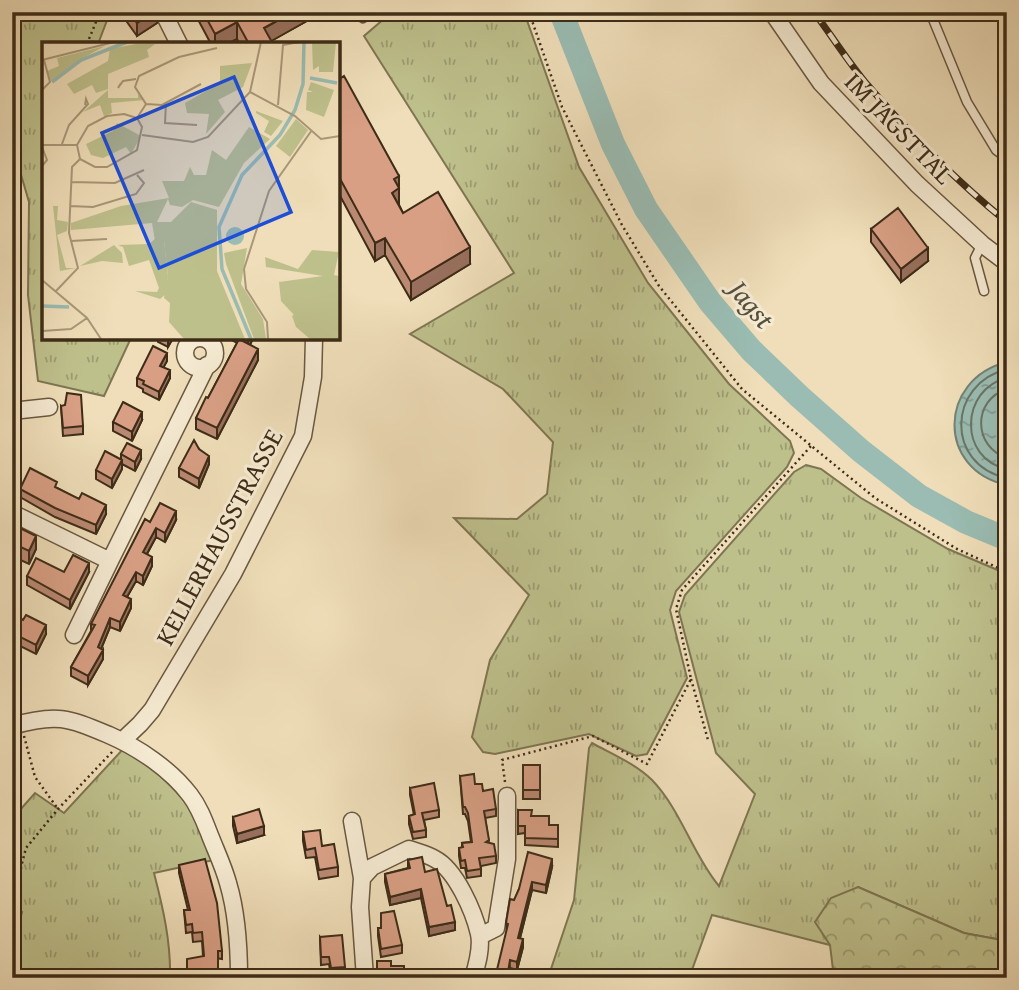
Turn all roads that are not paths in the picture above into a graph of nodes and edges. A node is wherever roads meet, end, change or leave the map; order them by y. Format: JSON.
{"nodes":[{"id":1,"x":163,"y":12,"type":"edge"},
{"id":2,"x":355,"y":12,"type":"edge"},
{"id":3,"x":370,"y":12,"type":"edge"},
{"id":4,"x":772,"y":12,"type":"edge"},
{"id":5,"x":930,"y":12,"type":"edge"},
{"id":6,"x":178,"y":42,"type":"edge"},
{"id":7,"x":1007,"y":158,"type":"edge"},
{"id":8,"x":982,"y":244,"type":"junction"},
{"id":9,"x":1007,"y":263,"type":"edge"},
{"id":10,"x":984,"y":291,"type":"dead end"},
{"id":11,"x":314,"y":340,"type":"edge"},
{"id":12,"x":207,"y":365,"type":"dead end"},
{"id":13,"x":49,"y":407,"type":"dead end"},
{"id":14,"x":12,"y":411,"type":"edge"},
{"id":15,"x":12,"y":513,"type":"edge"},
{"id":16,"x":110,"y":561,"type":"junction"},
{"id":17,"x":74,"y":635,"type":"dead end"},
{"id":18,"x":15,"y":725,"type":"edge"},
{"id":19,"x":122,"y":741,"type":"junction"},
{"id":20,"x":507,"y":796,"type":"road end"},
{"id":21,"x":352,"y":821,"type":"dead end"},
{"id":22,"x":362,"y":878,"type":"junction"},
{"id":23,"x":480,"y":936,"type":"junction"},
{"id":24,"x":239,"y":978,"type":"edge"},
{"id":25,"x":365,"y":978,"type":"edge"},
{"id":26,"x":473,"y":978,"type":"edge"}],
"edges":[{"from":1,"to":6,"type":"street"},
{"from":2,"to":3,"type":"lane"},
{"from":4,"to":8,"type":"street","name":"IM JAGSTTAL"},
{"from":5,"to":7,"type":"lane"},
{"from":8,"to":9,"type":"street","name":"IM JAGSTTAL"},
{"from":8,"to":10,"type":"lane"},
{"from":11,"to":19,"type":"street","name":"KELLERHAUSSTRASSE"},
{"from":12,"to":16,"type":"street"},
{"from":13,"to":14,"type":"street"},
{"from":15,"to":16,"type":"street"},
{"from":16,"to":17,"type":"street"},
{"from":18,"to":19,"type":"street"},
{"from":19,"to":24,"type":"street"},
{"from":20,"to":23,"type":"street"},
{"from":21,"to":22,"type":"street"},
{"from":22,"to":23,"type":"street"},
{"from":22,"to":25,"type":"street"},
{"from":23,"to":26,"type":"street"}]}
